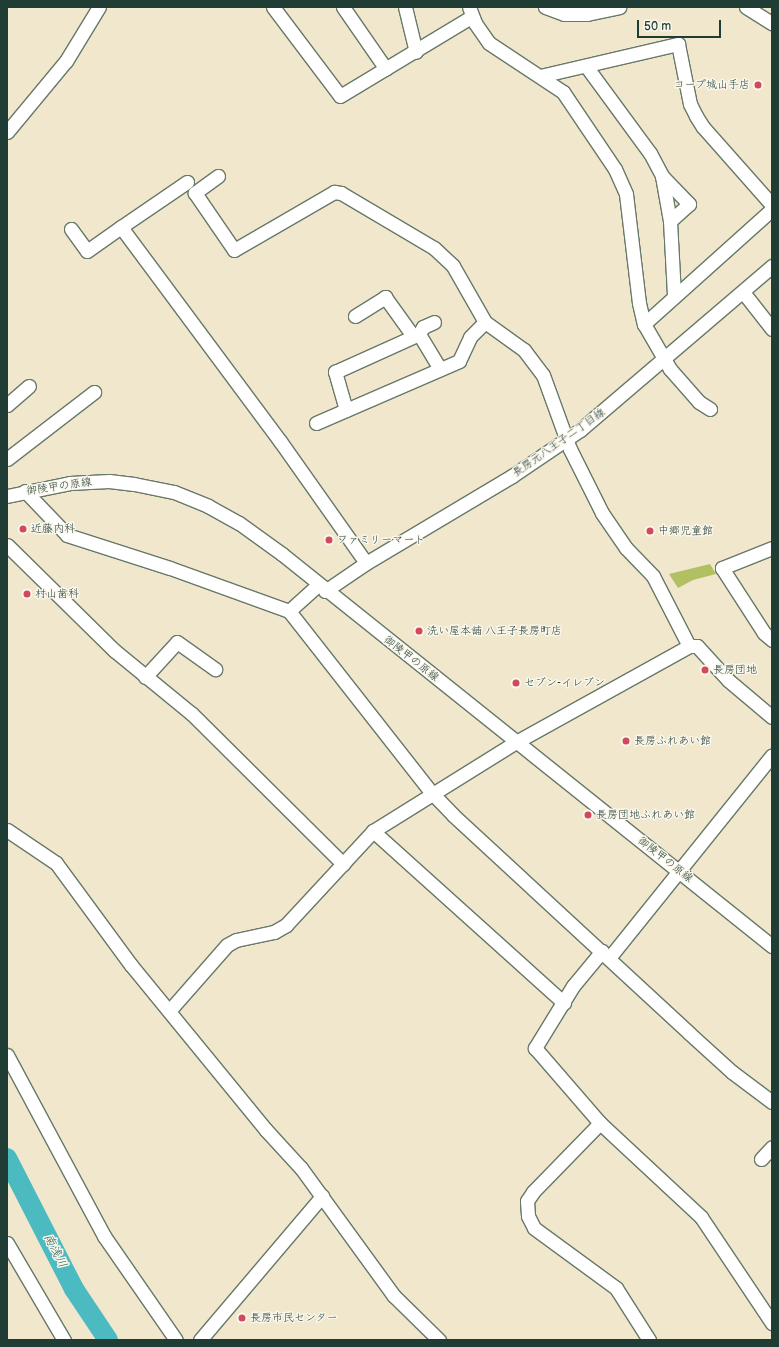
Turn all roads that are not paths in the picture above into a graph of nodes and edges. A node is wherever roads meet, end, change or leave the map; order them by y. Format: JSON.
{"nodes":[{"id":1,"x":99,"y":7,"type":"edge"},
{"id":2,"x":273,"y":7,"type":"edge"},
{"id":3,"x":343,"y":7,"type":"edge"},
{"id":4,"x":405,"y":7,"type":"edge"},
{"id":5,"x":545,"y":7,"type":"edge"},
{"id":6,"x":619,"y":7,"type":"edge"},
{"id":7,"x":746,"y":7,"type":"edge"},
{"id":8,"x":470,"y":12,"type":"edge"},
{"id":9,"x":772,"y":23,"type":"edge"},
{"id":10,"x":416,"y":52,"type":"junction"},
{"id":11,"x":586,"y":66,"type":"junction"},
{"id":12,"x":386,"y":69,"type":"junction"},
{"id":13,"x":540,"y":76,"type":"junction"},
{"id":14,"x":7,"y":132,"type":"edge"},
{"id":15,"x":218,"y":176,"type":"dead end"},
{"id":16,"x":662,"y":176,"type":"junction"},
{"id":17,"x":187,"y":182,"type":"dead end"},
{"id":18,"x":772,"y":205,"type":"edge"},
{"id":19,"x":772,"y":210,"type":"edge"},
{"id":20,"x":670,"y":222,"type":"junction"},
{"id":21,"x":121,"y":227,"type":"junction"},
{"id":22,"x":71,"y":229,"type":"dead end"},
{"id":23,"x":772,"y":266,"type":"edge"},
{"id":24,"x":743,"y":292,"type":"junction"},
{"id":25,"x":674,"y":296,"type":"junction"},
{"id":26,"x":355,"y":316,"type":"dead end"},
{"id":27,"x":434,"y":322,"type":"dead end"},
{"id":28,"x":485,"y":322,"type":"junction"},
{"id":29,"x":770,"y":322,"type":"edge"},
{"id":30,"x":644,"y":324,"type":"junction"},
{"id":31,"x":416,"y":335,"type":"junction"},
{"id":32,"x":664,"y":360,"type":"junction"},
{"id":33,"x":440,"y":369,"type":"junction"},
{"id":34,"x":28,"y":386,"type":"dead end"},
{"id":35,"x":94,"y":391,"type":"dead end"},
{"id":36,"x":7,"y":405,"type":"edge"},
{"id":37,"x":710,"y":409,"type":"dead end"},
{"id":38,"x":346,"y":410,"type":"junction"},
{"id":39,"x":316,"y":423,"type":"dead end"},
{"id":40,"x":567,"y":439,"type":"junction"},
{"id":41,"x":7,"y":460,"type":"edge"},
{"id":42,"x":25,"y":491,"type":"junction"},
{"id":43,"x":7,"y":496,"type":"edge"},
{"id":44,"x":7,"y":546,"type":"edge"},
{"id":45,"x":772,"y":548,"type":"edge"},
{"id":46,"x":366,"y":563,"type":"junction"},
{"id":47,"x":321,"y":588,"type":"junction"},
{"id":48,"x":289,"y":611,"type":"junction"},
{"id":49,"x":772,"y":640,"type":"edge"},
{"id":50,"x":689,"y":646,"type":"junction"},
{"id":51,"x":215,"y":669,"type":"dead end"},
{"id":52,"x":145,"y":677,"type":"junction"},
{"id":53,"x":772,"y":717,"type":"edge"},
{"id":54,"x":516,"y":742,"type":"junction"},
{"id":55,"x":772,"y":755,"type":"edge"},
{"id":56,"x":431,"y":792,"type":"junction"},
{"id":57,"x":7,"y":830,"type":"edge"},
{"id":58,"x":373,"y":830,"type":"junction"},
{"id":59,"x":343,"y":864,"type":"junction"},
{"id":60,"x":680,"y":872,"type":"junction"},
{"id":61,"x":772,"y":946,"type":"edge"},
{"id":62,"x":605,"y":955,"type":"junction"},
{"id":63,"x":564,"y":1003,"type":"junction"},
{"id":64,"x":169,"y":1011,"type":"junction"},
{"id":65,"x":7,"y":1055,"type":"edge"},
{"id":66,"x":772,"y":1102,"type":"edge"},
{"id":67,"x":600,"y":1123,"type":"junction"},
{"id":68,"x":772,"y":1147,"type":"edge"},
{"id":69,"x":761,"y":1158,"type":"dead end"},
{"id":70,"x":322,"y":1196,"type":"junction"},
{"id":71,"x":8,"y":1247,"type":"edge"},
{"id":72,"x":772,"y":1323,"type":"edge"},
{"id":73,"x":64,"y":1340,"type":"edge"},
{"id":74,"x":176,"y":1340,"type":"edge"},
{"id":75,"x":200,"y":1340,"type":"edge"},
{"id":76,"x":439,"y":1340,"type":"edge"},
{"id":77,"x":649,"y":1340,"type":"edge"}],
"edges":[{"from":1,"to":14,"type":"street"},
{"from":2,"to":12,"type":"street"},
{"from":3,"to":12,"type":"street"},
{"from":4,"to":10,"type":"street"},
{"from":5,"to":6,"type":"street"},
{"from":7,"to":9,"type":"street"},
{"from":8,"to":10,"type":"street"},
{"from":8,"to":13,"type":"street"},
{"from":10,"to":12,"type":"street"},
{"from":11,"to":13,"type":"street"},
{"from":11,"to":16,"type":"street"},
{"from":11,"to":18,"type":"street"},
{"from":13,"to":30,"type":"street"},
{"from":15,"to":28,"type":"street"},
{"from":16,"to":20,"type":"street"},
{"from":16,"to":20,"type":"street"},
{"from":17,"to":21,"type":"street"},
{"from":19,"to":25,"type":"street"},
{"from":20,"to":25,"type":"street"},
{"from":21,"to":22,"type":"street"},
{"from":21,"to":46,"type":"street"},
{"from":23,"to":24,"type":"street","name":"長房元八王子二丁目線"},
{"from":24,"to":29,"type":"street"},
{"from":24,"to":32,"type":"street","name":"長房元八王子二丁目線"},
{"from":25,"to":30,"type":"street"},
{"from":26,"to":31,"type":"street"},
{"from":27,"to":31,"type":"street"},
{"from":28,"to":33,"type":"street"},
{"from":28,"to":40,"type":"street"},
{"from":30,"to":32,"type":"street"},
{"from":31,"to":33,"type":"street"},
{"from":31,"to":38,"type":"street"},
{"from":32,"to":37,"type":"street"},
{"from":32,"to":40,"type":"street","name":"長房元八王子二丁目線"},
{"from":33,"to":38,"type":"street"},
{"from":34,"to":36,"type":"street"},
{"from":35,"to":41,"type":"street"},
{"from":38,"to":39,"type":"street"},
{"from":40,"to":46,"type":"street","name":"長房元八王子二丁目線"},
{"from":40,"to":50,"type":"street"},
{"from":42,"to":43,"type":"street","name":"御陵甲の原線"},
{"from":42,"to":47,"type":"street","name":"御陵甲の原線"},
{"from":42,"to":48,"type":"street"},
{"from":44,"to":52,"type":"street"},
{"from":45,"to":49,"type":"street"},
{"from":46,"to":47,"type":"street","name":"長房元八王子二丁目線"},
{"from":47,"to":48,"type":"street","name":"長房元八王子二丁目線"},
{"from":47,"to":54,"type":"street","name":"御陵甲の原線"},
{"from":48,"to":56,"type":"street"},
{"from":50,"to":53,"type":"street"},
{"from":50,"to":54,"type":"street"},
{"from":51,"to":52,"type":"street"},
{"from":52,"to":59,"type":"street"},
{"from":54,"to":56,"type":"street"},
{"from":54,"to":60,"type":"street","name":"御陵甲の原線"},
{"from":55,"to":60,"type":"street"},
{"from":56,"to":58,"type":"street"},
{"from":56,"to":62,"type":"street"},
{"from":57,"to":64,"type":"street"},
{"from":58,"to":59,"type":"street"},
{"from":58,"to":63,"type":"street"},
{"from":59,"to":64,"type":"street"},
{"from":60,"to":61,"type":"street","name":"御陵甲の原線"},
{"from":60,"to":62,"type":"street"},
{"from":62,"to":63,"type":"street"},
{"from":62,"to":66,"type":"street"},
{"from":63,"to":67,"type":"street"},
{"from":64,"to":70,"type":"street"},
{"from":65,"to":74,"type":"street"},
{"from":67,"to":72,"type":"street"},
{"from":67,"to":77,"type":"street"},
{"from":68,"to":69,"type":"street"},
{"from":70,"to":75,"type":"street"},
{"from":70,"to":76,"type":"street"},
{"from":71,"to":73,"type":"street"}]}
